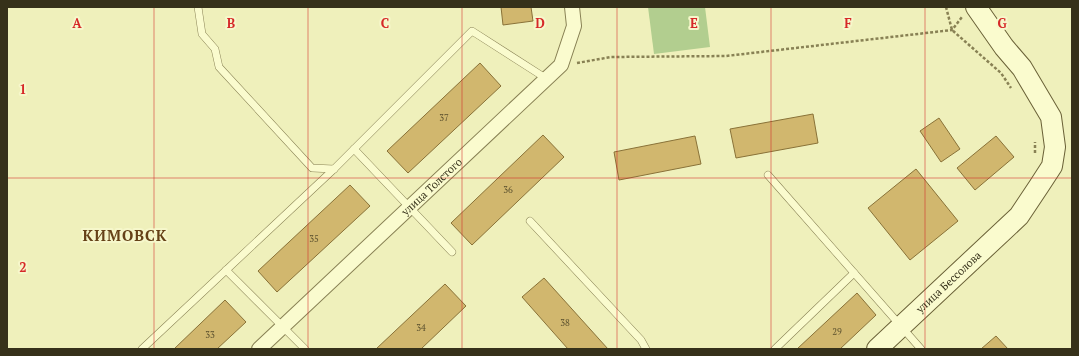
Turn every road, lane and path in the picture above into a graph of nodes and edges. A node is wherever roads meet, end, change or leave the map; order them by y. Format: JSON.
{"nodes":[{"id":1,"x":198,"y":7,"type":"edge"},
{"id":2,"x":572,"y":7,"type":"edge"},
{"id":3,"x":946,"y":7,"type":"edge"},
{"id":4,"x":971,"y":10,"type":"edge"},
{"id":5,"x":952,"y":30,"type":"junction"},
{"id":6,"x":561,"y":65,"type":"junction"},
{"id":7,"x":548,"y":78,"type":"junction"},
{"id":8,"x":1014,"y":91,"type":"dead end"},
{"id":9,"x":1034,"y":137,"type":"dead end"},
{"id":10,"x":354,"y":149,"type":"junction"},
{"id":11,"x":1034,"y":156,"type":"dead end"},
{"id":12,"x":334,"y":169,"type":"junction"},
{"id":13,"x":768,"y":175,"type":"dead end"},
{"id":14,"x":410,"y":208,"type":"junction"},
{"id":15,"x":530,"y":221,"type":"dead end"},
{"id":16,"x":452,"y":252,"type":"dead end"},
{"id":17,"x":226,"y":270,"type":"junction"},
{"id":18,"x":854,"y":273,"type":"junction"},
{"id":19,"x":283,"y":327,"type":"junction"},
{"id":20,"x":901,"y":327,"type":"junction"},
{"id":21,"x":142,"y":349,"type":"edge"},
{"id":22,"x":259,"y":349,"type":"edge"},
{"id":23,"x":305,"y":349,"type":"edge"},
{"id":24,"x":646,"y":349,"type":"edge"},
{"id":25,"x":775,"y":349,"type":"edge"},
{"id":26,"x":878,"y":349,"type":"edge"},
{"id":27,"x":921,"y":349,"type":"edge"}],
"edges":[{"from":1,"to":12,"type":"lane"},
{"from":2,"to":6,"type":"street","name":"улица Толстого"},
{"from":3,"to":5,"type":"path"},
{"from":4,"to":5,"type":"path"},
{"from":4,"to":20,"type":"main road","name":"улица Бессолова"},
{"from":5,"to":6,"type":"path"},
{"from":5,"to":8,"type":"path"},
{"from":6,"to":7,"type":"street","name":"улица Толстого"},
{"from":7,"to":10,"type":"lane"},
{"from":7,"to":14,"type":"street","name":"улица Толстого"},
{"from":9,"to":11,"type":"path"},
{"from":10,"to":12,"type":"lane"},
{"from":10,"to":14,"type":"lane"},
{"from":12,"to":17,"type":"lane"},
{"from":13,"to":18,"type":"lane"},
{"from":14,"to":16,"type":"lane"},
{"from":14,"to":19,"type":"street","name":"улица Толстого"},
{"from":15,"to":24,"type":"lane"},
{"from":17,"to":19,"type":"lane"},
{"from":17,"to":21,"type":"lane"},
{"from":18,"to":20,"type":"lane"},
{"from":18,"to":25,"type":"lane"},
{"from":19,"to":22,"type":"street","name":"улица Толстого"},
{"from":19,"to":23,"type":"lane"},
{"from":20,"to":26,"type":"main road","name":"улица Бессолова"},
{"from":20,"to":27,"type":"lane"}]}
